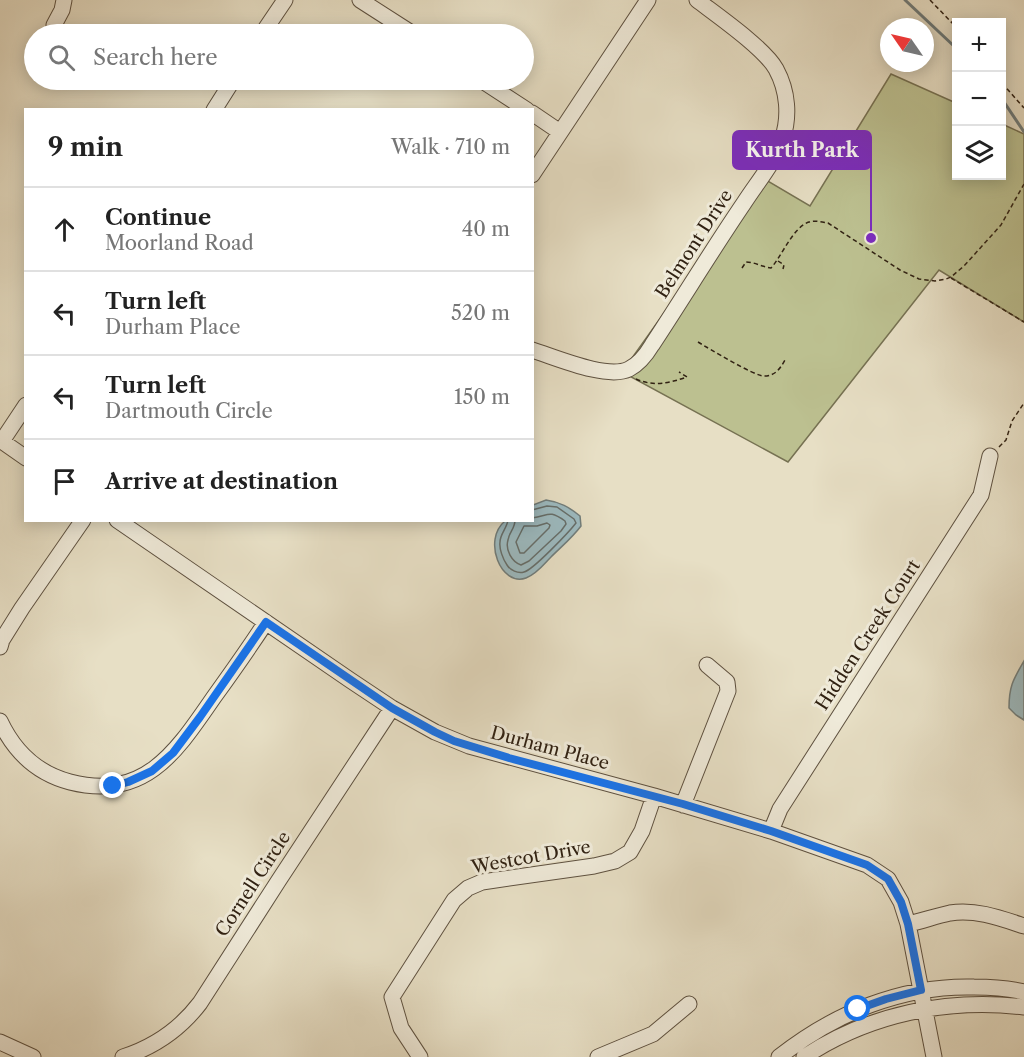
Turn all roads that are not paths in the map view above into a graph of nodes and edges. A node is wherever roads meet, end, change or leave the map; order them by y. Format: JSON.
{"nodes":[{"id":1,"x":64,"y":0,"type":"edge"},
{"id":2,"x":285,"y":0,"type":"edge"},
{"id":3,"x":360,"y":0,"type":"edge"},
{"id":4,"x":648,"y":0,"type":"edge"},
{"id":5,"x":697,"y":0,"type":"edge"},
{"id":6,"x":55,"y":24,"type":"edge"},
{"id":7,"x":269,"y":24,"type":"edge"},
{"id":8,"x":397,"y":24,"type":"edge"},
{"id":9,"x":228,"y":90,"type":"edge"},
{"id":10,"x":496,"y":90,"type":"edge"},
{"id":11,"x":220,"y":107,"type":"edge"},
{"id":12,"x":524,"y":108,"type":"edge"},
{"id":13,"x":534,"y":114,"type":"edge"},
{"id":14,"x":560,"y":132,"type":"junction"},
{"id":15,"x":534,"y":172,"type":"edge"},
{"id":16,"x":534,"y":351,"type":"edge"},
{"id":17,"x":24,"y":408,"type":"edge"},
{"id":18,"x":1,"y":441,"type":"edge"},
{"id":19,"x":990,"y":456,"type":"road end"},
{"id":20,"x":24,"y":457,"type":"edge"},
{"id":21,"x":82,"y":522,"type":"edge"},
{"id":22,"x":120,"y":522,"type":"edge"},
{"id":23,"x":266,"y":622,"type":"junction"},
{"id":24,"x":0,"y":647,"type":"edge"},
{"id":25,"x":707,"y":665,"type":"dead end"},
{"id":26,"x":392,"y":708,"type":"junction"},
{"id":27,"x":0,"y":721,"type":"edge"},
{"id":28,"x":654,"y":796,"type":"junction"},
{"id":29,"x":683,"y":804,"type":"junction"},
{"id":30,"x":771,"y":831,"type":"junction"},
{"id":31,"x":908,"y":924,"type":"junction"},
{"id":32,"x":1024,"y":926,"type":"edge"},
{"id":33,"x":921,"y":990,"type":"junction"},
{"id":34,"x":1024,"y":992,"type":"edge"},
{"id":35,"x":1024,"y":997,"type":"edge"},
{"id":36,"x":689,"y":1004,"type":"dead end"},
{"id":37,"x":1024,"y":1007,"type":"edge"},
{"id":38,"x":925,"y":1009,"type":"junction"},
{"id":39,"x":0,"y":1042,"type":"edge"},
{"id":40,"x":33,"y":1057,"type":"edge"},
{"id":41,"x":123,"y":1057,"type":"edge"},
{"id":42,"x":420,"y":1057,"type":"edge"},
{"id":43,"x":598,"y":1057,"type":"edge"},
{"id":44,"x":780,"y":1057,"type":"edge"},
{"id":45,"x":797,"y":1057,"type":"edge"},
{"id":46,"x":804,"y":1057,"type":"edge"},
{"id":47,"x":934,"y":1057,"type":"edge"}],
"edges":[{"from":1,"to":6,"type":"street"},
{"from":2,"to":7,"type":"street"},
{"from":3,"to":8,"type":"street"},
{"from":4,"to":14,"type":"street"},
{"from":5,"to":16,"type":"street","name":"Belmont Drive"},
{"from":9,"to":11,"type":"street"},
{"from":10,"to":12,"type":"street"},
{"from":13,"to":14,"type":"street"},
{"from":14,"to":15,"type":"street"},
{"from":17,"to":18,"type":"street"},
{"from":18,"to":20,"type":"street"},
{"from":19,"to":30,"type":"street","name":"Hidden Creek Court"},
{"from":21,"to":24,"type":"street"},
{"from":22,"to":23,"type":"street","name":"Durham Place"},
{"from":23,"to":26,"type":"street","name":"Durham Place"},
{"from":23,"to":27,"type":"street"},
{"from":25,"to":29,"type":"street"},
{"from":26,"to":28,"type":"street","name":"Durham Place"},
{"from":26,"to":41,"type":"street","name":"Cornell Circle"},
{"from":28,"to":29,"type":"street","name":"Durham Place"},
{"from":28,"to":42,"type":"street","name":"Westcot Drive"},
{"from":29,"to":30,"type":"street","name":"Durham Place"},
{"from":30,"to":31,"type":"street","name":"Durham Place"},
{"from":31,"to":32,"type":"street"},
{"from":31,"to":33,"type":"street","name":"Durham Place"},
{"from":33,"to":34,"type":"street"},
{"from":33,"to":38,"type":"street","name":"Durham Place"},
{"from":33,"to":44,"type":"street"},
{"from":33,"to":45,"type":"street"},
{"from":35,"to":38,"type":"street"},
{"from":36,"to":43,"type":"street"},
{"from":37,"to":38,"type":"street"},
{"from":38,"to":46,"type":"street"},
{"from":38,"to":47,"type":"street","name":"Durham Place"},
{"from":39,"to":40,"type":"street"}]}
